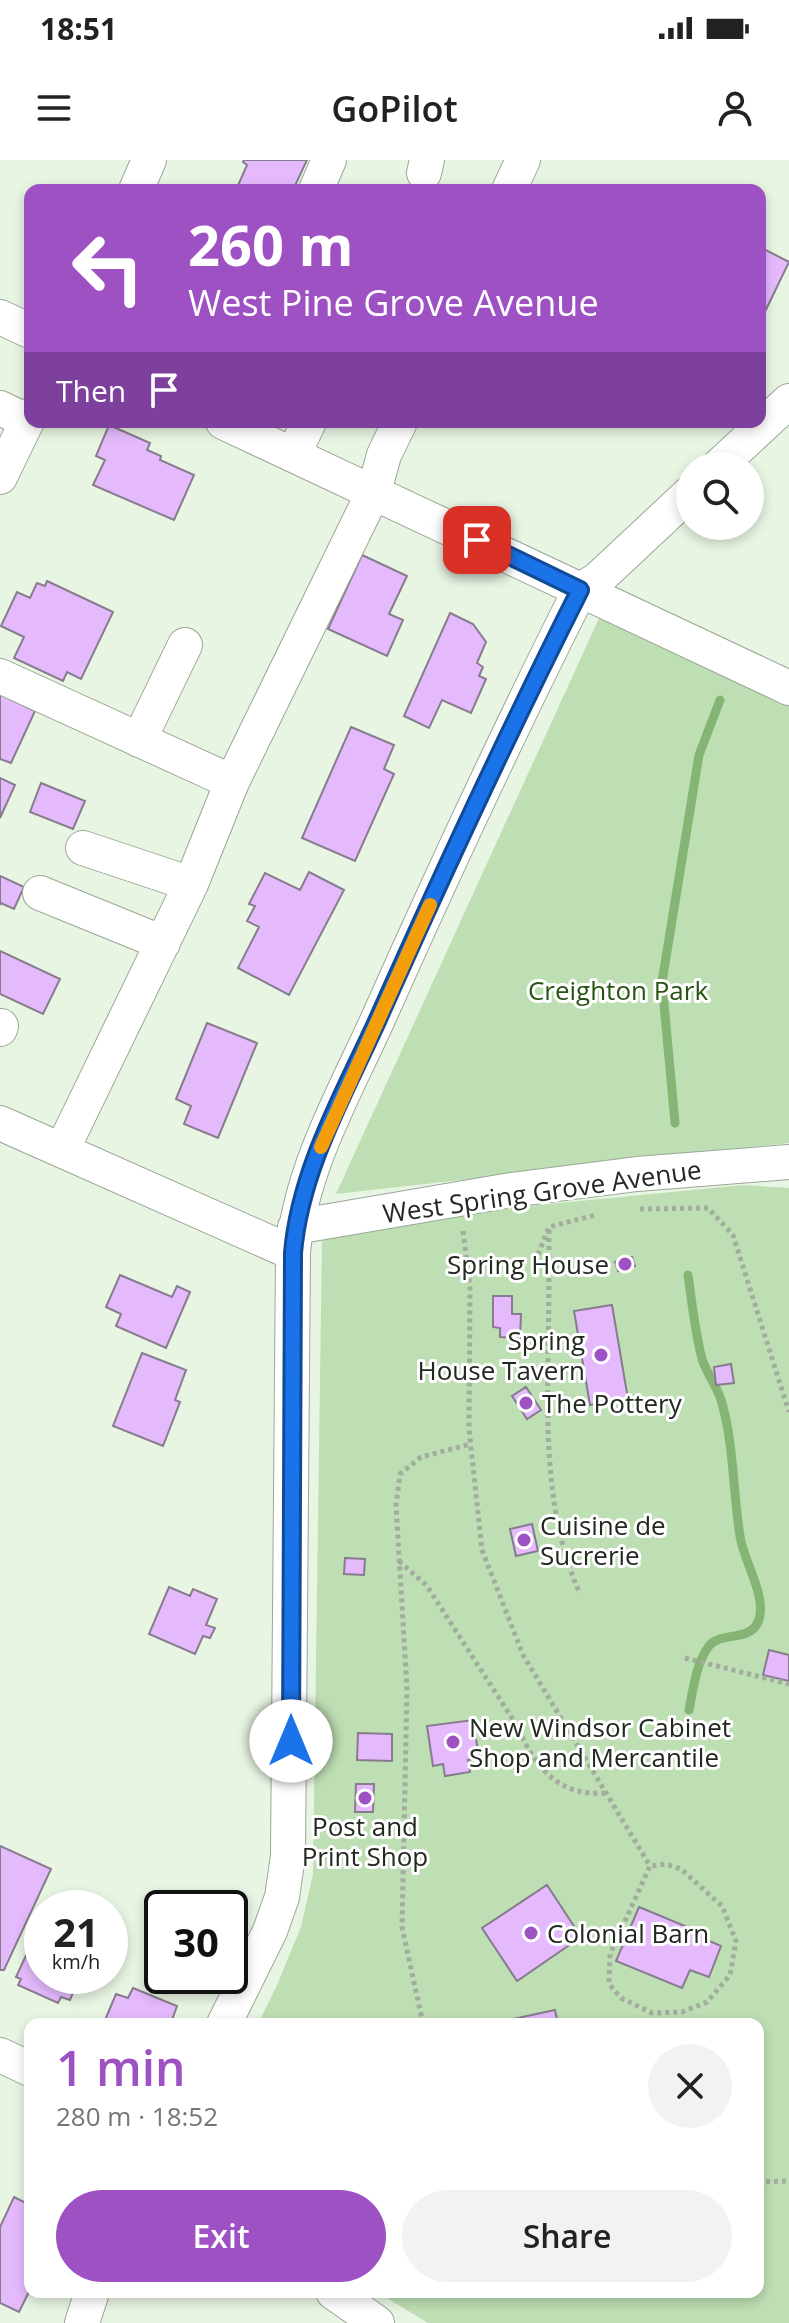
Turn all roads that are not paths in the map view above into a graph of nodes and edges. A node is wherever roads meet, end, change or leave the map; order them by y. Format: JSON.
{"nodes":[{"id":1,"x":149,"y":160,"type":"edge"},
{"id":2,"x":329,"y":160,"type":"edge"},
{"id":3,"x":523,"y":160,"type":"edge"},
{"id":4,"x":139,"y":184,"type":"edge"},
{"id":5,"x":319,"y":184,"type":"edge"},
{"id":6,"x":512,"y":184,"type":"edge"},
{"id":7,"x":0,"y":317,"type":"edge"},
{"id":8,"x":24,"y":328,"type":"edge"},
{"id":9,"x":789,"y":401,"type":"edge"},
{"id":10,"x":19,"y":415,"type":"edge"},
{"id":11,"x":766,"y":422,"type":"edge"},
{"id":12,"x":236,"y":428,"type":"edge"},
{"id":13,"x":306,"y":428,"type":"edge"},
{"id":14,"x":397,"y":428,"type":"edge"},
{"id":15,"x":760,"y":428,"type":"edge"},
{"id":16,"x":734,"y":452,"type":"edge"},
{"id":17,"x":293,"y":455,"type":"junction"},
{"id":18,"x":0,"y":477,"type":"edge"},
{"id":19,"x":374,"y":491,"type":"junction"},
{"id":20,"x":676,"y":506,"type":"edge"},
{"id":21,"x":580,"y":590,"type":"junction"},
{"id":22,"x":185,"y":645,"type":"dead end"},
{"id":23,"x":0,"y":676,"type":"edge"},
{"id":24,"x":789,"y":688,"type":"edge"},
{"id":25,"x":139,"y":740,"type":"junction"},
{"id":26,"x":232,"y":782,"type":"junction"},
{"id":27,"x":83,"y":848,"type":"dead end"},
{"id":28,"x":191,"y":884,"type":"junction"},
{"id":29,"x":40,"y":893,"type":"dead end"},
{"id":30,"x":163,"y":943,"type":"junction"},
{"id":31,"x":0,"y":1123,"type":"edge"},
{"id":32,"x":62,"y":1150,"type":"junction"},
{"id":33,"x":789,"y":1162,"type":"edge"},
{"id":34,"x":294,"y":1240,"type":"junction"},
{"id":35,"x":227,"y":2018,"type":"edge"},
{"id":36,"x":0,"y":2055,"type":"edge"},
{"id":37,"x":24,"y":2066,"type":"edge"},
{"id":38,"x":90,"y":2298,"type":"edge"},
{"id":39,"x":342,"y":2298,"type":"edge"},
{"id":40,"x":82,"y":2323,"type":"edge"},
{"id":41,"x":377,"y":2323,"type":"edge"}],
"edges":[{"from":1,"to":4,"type":"street"},
{"from":2,"to":5,"type":"street"},
{"from":3,"to":6,"type":"street"},
{"from":7,"to":8,"type":"street"},
{"from":9,"to":11,"type":"street"},
{"from":10,"to":18,"type":"street"},
{"from":12,"to":17,"type":"street"},
{"from":13,"to":17,"type":"street"},
{"from":14,"to":19,"type":"street"},
{"from":15,"to":16,"type":"street"},
{"from":17,"to":19,"type":"street"},
{"from":19,"to":21,"type":"street"},
{"from":19,"to":26,"type":"street"},
{"from":20,"to":21,"type":"street"},
{"from":21,"to":24,"type":"street"},
{"from":21,"to":34,"type":"street"},
{"from":22,"to":25,"type":"street"},
{"from":23,"to":25,"type":"street"},
{"from":25,"to":26,"type":"street"},
{"from":26,"to":28,"type":"street"},
{"from":27,"to":28,"type":"street"},
{"from":28,"to":30,"type":"street"},
{"from":29,"to":30,"type":"street"},
{"from":30,"to":32,"type":"street"},
{"from":31,"to":32,"type":"street"},
{"from":32,"to":34,"type":"street"},
{"from":33,"to":34,"type":"street","name":"West Spring Grove Avenue"},
{"from":34,"to":35,"type":"street"},
{"from":36,"to":37,"type":"street"},
{"from":38,"to":40,"type":"street"},
{"from":39,"to":41,"type":"street"}]}
